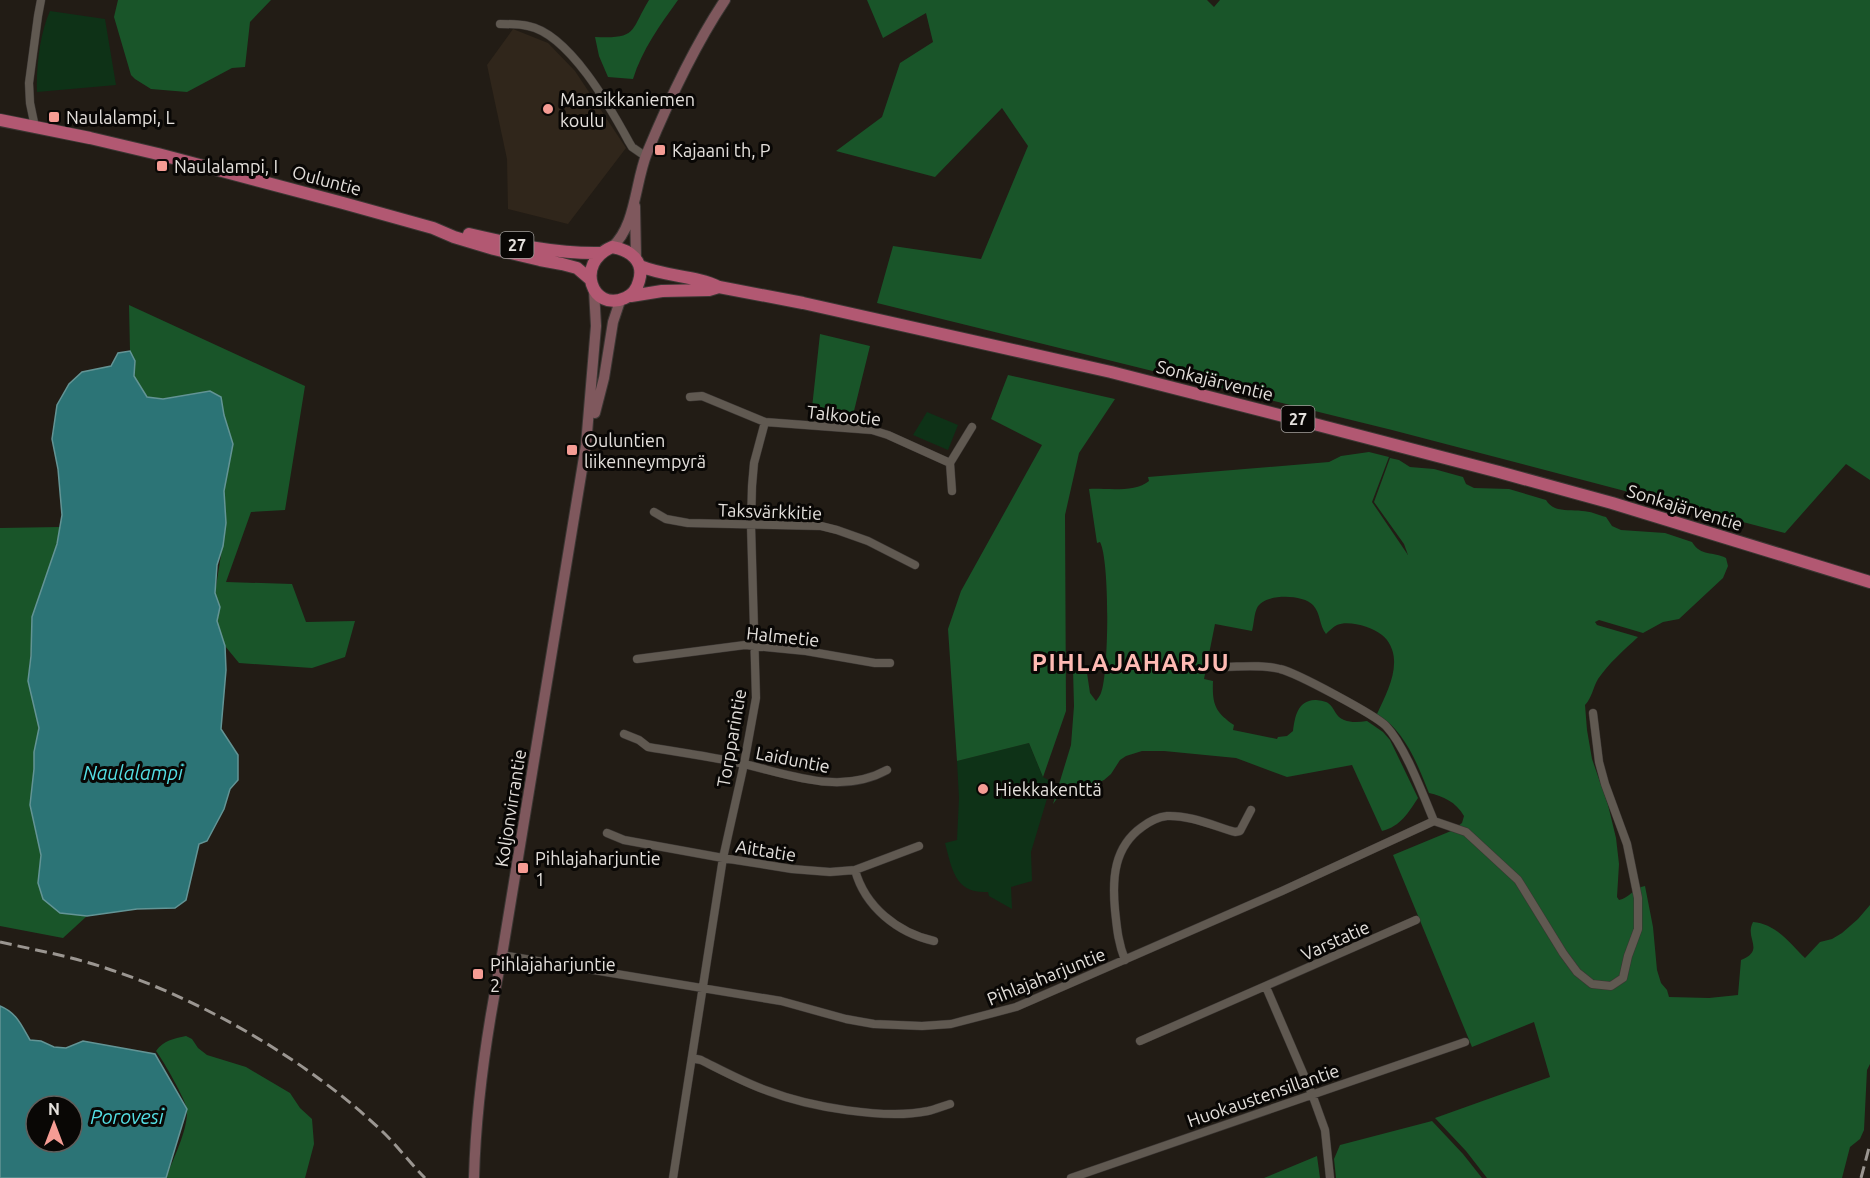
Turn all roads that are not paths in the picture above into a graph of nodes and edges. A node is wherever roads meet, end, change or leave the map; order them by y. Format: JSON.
{"nodes":[{"id":1,"x":41,"y":0,"type":"edge"},
{"id":2,"x":724,"y":0,"type":"edge"},
{"id":3,"x":500,"y":24,"type":"dead end"},
{"id":4,"x":0,"y":120,"type":"edge"},
{"id":5,"x":35,"y":127,"type":"junction"},
{"id":6,"x":645,"y":156,"type":"junction"},
{"id":7,"x":636,"y":195,"type":"junction"},
{"id":8,"x":433,"y":228,"type":"junction"},
{"id":9,"x":606,"y":250,"type":"junction"},
{"id":10,"x":638,"y":262,"type":"junction"},
{"id":11,"x":592,"y":285,"type":"junction"},
{"id":12,"x":719,"y":287,"type":"junction"},
{"id":13,"x":626,"y":298,"type":"junction"},
{"id":14,"x":690,"y":397,"type":"dead end"},
{"id":15,"x":765,"y":422,"type":"junction"},
{"id":16,"x":972,"y":427,"type":"dead end"},
{"id":17,"x":586,"y":445,"type":"junction"},
{"id":18,"x":950,"y":463,"type":"junction"},
{"id":19,"x":952,"y":491,"type":"dead end"},
{"id":20,"x":654,"y":512,"type":"dead end"},
{"id":21,"x":751,"y":525,"type":"junction"},
{"id":22,"x":915,"y":565,"type":"dead end"},
{"id":23,"x":1870,"y":582,"type":"edge"},
{"id":24,"x":754,"y":645,"type":"junction"},
{"id":25,"x":637,"y":658,"type":"dead end"},
{"id":26,"x":890,"y":663,"type":"dead end"},
{"id":27,"x":1220,"y":668,"type":"dead end"},
{"id":28,"x":1593,"y":713,"type":"dead end"},
{"id":29,"x":624,"y":734,"type":"dead end"},
{"id":30,"x":744,"y":764,"type":"junction"},
{"id":31,"x":887,"y":770,"type":"dead end"},
{"id":32,"x":1251,"y":810,"type":"dead end"},
{"id":33,"x":1434,"y":821,"type":"junction"},
{"id":34,"x":607,"y":833,"type":"dead end"},
{"id":35,"x":919,"y":846,"type":"dead end"},
{"id":36,"x":723,"y":858,"type":"junction"},
{"id":37,"x":855,"y":870,"type":"junction"},
{"id":38,"x":1416,"y":920,"type":"dead end"},
{"id":39,"x":934,"y":941,"type":"dead end"},
{"id":40,"x":502,"y":955,"type":"junction"},
{"id":41,"x":1125,"y":960,"type":"junction"},
{"id":42,"x":702,"y":986,"type":"junction"},
{"id":43,"x":1266,"y":987,"type":"junction"},
{"id":44,"x":1140,"y":1041,"type":"dead end"},
{"id":45,"x":1465,"y":1042,"type":"dead end"},
{"id":46,"x":692,"y":1058,"type":"junction"},
{"id":47,"x":1312,"y":1094,"type":"junction"},
{"id":48,"x":950,"y":1104,"type":"dead end"},
{"id":49,"x":474,"y":1178,"type":"edge"},
{"id":50,"x":673,"y":1178,"type":"edge"},
{"id":51,"x":1071,"y":1178,"type":"edge"},
{"id":52,"x":1330,"y":1178,"type":"edge"}],
"edges":[{"from":1,"to":5,"type":"street"},
{"from":2,"to":6,"type":"main road"},
{"from":3,"to":6,"type":"street"},
{"from":4,"to":5,"type":"highway","name":"Ouluntie","number":"27"},
{"from":5,"to":8,"type":"highway","name":"Ouluntie","number":"27"},
{"from":6,"to":7,"type":"main road"},
{"from":7,"to":9,"type":"main road"},
{"from":7,"to":10,"type":"main road"},
{"from":8,"to":9,"type":"highway","name":"Ouluntie","number":"27"},
{"from":8,"to":11,"type":"highway","name":"Ouluntie","number":"27"},
{"from":9,"to":10,"type":"highway"},
{"from":9,"to":11,"type":"highway"},
{"from":10,"to":12,"type":"highway","name":"Sonkajärventie","number":"27"},
{"from":10,"to":13,"type":"highway"},
{"from":11,"to":13,"type":"highway"},
{"from":11,"to":17,"type":"main road","name":"Koljonvirrantie"},
{"from":12,"to":13,"type":"highway","name":"Sonkajärventie","number":"27"},
{"from":12,"to":23,"type":"highway","name":"Sonkajärventie","number":"27"},
{"from":13,"to":17,"type":"main road","name":"Koljonvirrantie"},
{"from":14,"to":15,"type":"street","name":"Talkootie"},
{"from":15,"to":18,"type":"street","name":"Talkootie"},
{"from":15,"to":21,"type":"street","name":"Torpparintie"},
{"from":16,"to":18,"type":"street"},
{"from":17,"to":40,"type":"main road","name":"Koljonvirrantie"},
{"from":18,"to":19,"type":"street"},
{"from":20,"to":21,"type":"street","name":"Taksvärkkitie"},
{"from":21,"to":22,"type":"street","name":"Taksvärkkitie"},
{"from":21,"to":24,"type":"street","name":"Torpparintie"},
{"from":24,"to":25,"type":"street","name":"Halmetie"},
{"from":24,"to":26,"type":"street","name":"Halmetie"},
{"from":24,"to":30,"type":"street","name":"Torpparintie"},
{"from":27,"to":33,"type":"street"},
{"from":28,"to":33,"type":"street"},
{"from":29,"to":30,"type":"street","name":"Laiduntie"},
{"from":30,"to":31,"type":"street","name":"Laiduntie"},
{"from":30,"to":36,"type":"street","name":"Torpparintie"},
{"from":32,"to":41,"type":"street"},
{"from":33,"to":41,"type":"street","name":"Pihlajaharjuntie"},
{"from":34,"to":36,"type":"street","name":"Aittatie"},
{"from":35,"to":37,"type":"street","name":"Aittatie"},
{"from":36,"to":37,"type":"street","name":"Aittatie"},
{"from":36,"to":42,"type":"street","name":"Torpparintie"},
{"from":37,"to":39,"type":"street"},
{"from":38,"to":43,"type":"street","name":"Varstatie"},
{"from":40,"to":42,"type":"street","name":"Pihlajaharjuntie"},
{"from":40,"to":49,"type":"main road","name":"Koljonvirrantie"},
{"from":41,"to":42,"type":"street","name":"Pihlajaharjuntie"},
{"from":42,"to":46,"type":"street","name":"Torpparintie"},
{"from":43,"to":44,"type":"street","name":"Varstatie"},
{"from":43,"to":47,"type":"street"},
{"from":45,"to":47,"type":"street","name":"Huokaustensillantie"},
{"from":46,"to":48,"type":"street"},
{"from":46,"to":50,"type":"street","name":"Torpparintie"},
{"from":47,"to":51,"type":"street","name":"Huokaustensillantie"},
{"from":47,"to":52,"type":"street"}]}
